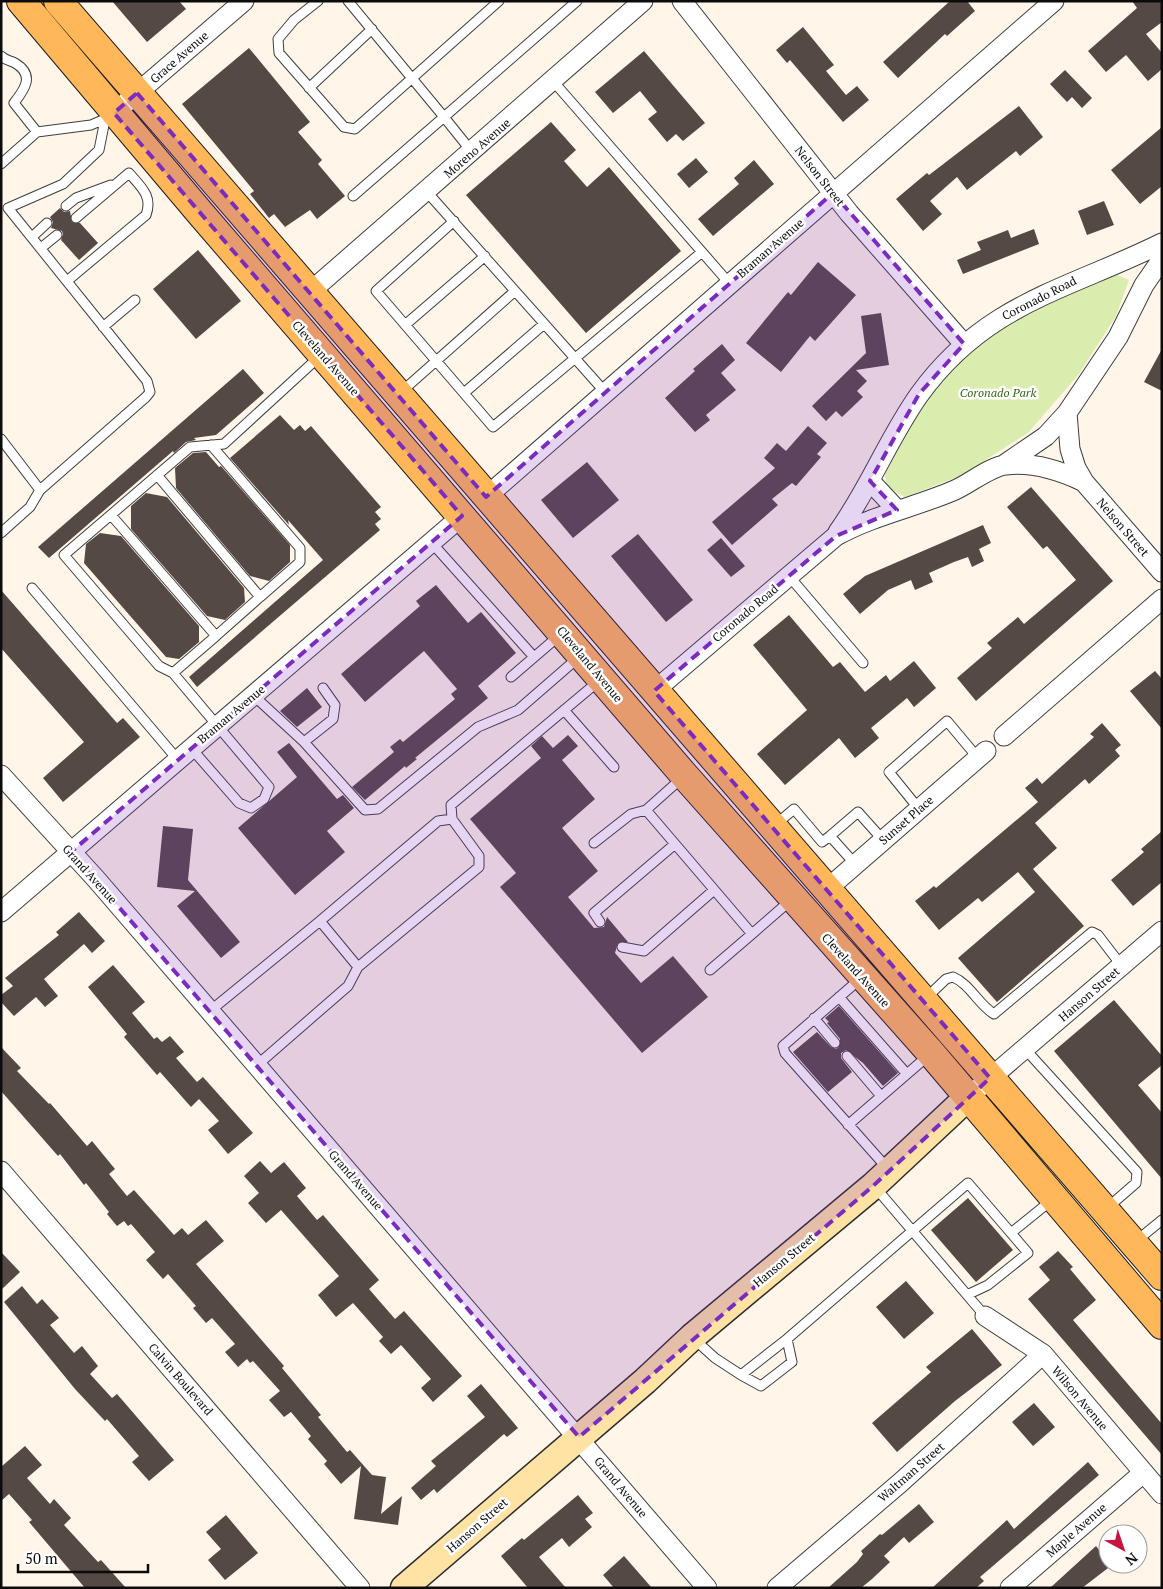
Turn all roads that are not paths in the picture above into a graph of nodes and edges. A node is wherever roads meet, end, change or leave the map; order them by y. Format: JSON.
{"nodes":[{"id":1,"x":21,"y":1,"type":"edge"},
{"id":2,"x":58,"y":1,"type":"edge"},
{"id":3,"x":244,"y":1,"type":"edge"},
{"id":4,"x":318,"y":1,"type":"edge"},
{"id":5,"x":348,"y":1,"type":"edge"},
{"id":6,"x":499,"y":1,"type":"edge"},
{"id":7,"x":577,"y":1,"type":"edge"},
{"id":8,"x":643,"y":1,"type":"edge"},
{"id":9,"x":682,"y":1,"type":"edge"},
{"id":10,"x":1054,"y":1,"type":"edge"},
{"id":11,"x":372,"y":30,"type":"junction"},
{"id":12,"x":2,"y":59,"type":"edge"},
{"id":13,"x":412,"y":78,"type":"junction"},
{"id":14,"x":552,"y":81,"type":"junction"},
{"id":15,"x":309,"y":88,"type":"junction"},
{"id":16,"x":137,"y":93,"type":"junction"},
{"id":17,"x":109,"y":116,"type":"junction"},
{"id":18,"x":444,"y":117,"type":"junction"},
{"id":19,"x":37,"y":132,"type":"junction"},
{"id":20,"x":472,"y":152,"type":"junction"},
{"id":21,"x":1,"y":164,"type":"edge"},
{"id":22,"x":118,"y":182,"type":"junction"},
{"id":23,"x":427,"y":192,"type":"junction"},
{"id":24,"x":833,"y":193,"type":"junction"},
{"id":25,"x":353,"y":196,"type":"dead end"},
{"id":26,"x":66,"y":206,"type":"dead end"},
{"id":27,"x":76,"y":218,"type":"dead end"},
{"id":28,"x":454,"y":222,"type":"junction"},
{"id":29,"x":47,"y":223,"type":"dead end"},
{"id":30,"x":57,"y":234,"type":"dead end"},
{"id":31,"x":32,"y":237,"type":"junction"},
{"id":32,"x":1162,"y":243,"type":"edge"},
{"id":33,"x":41,"y":248,"type":"junction"},
{"id":34,"x":702,"y":252,"type":"junction"},
{"id":35,"x":485,"y":256,"type":"junction"},
{"id":36,"x":1162,"y":259,"type":"edge"},
{"id":37,"x":67,"y":281,"type":"junction"},
{"id":38,"x":730,"y":284,"type":"junction"},
{"id":39,"x":516,"y":291,"type":"junction"},
{"id":40,"x":310,"y":292,"type":"junction"},
{"id":41,"x":134,"y":300,"type":"dead end"},
{"id":42,"x":544,"y":324,"type":"junction"},
{"id":43,"x":405,"y":325,"type":"junction"},
{"id":44,"x":103,"y":327,"type":"junction"},
{"id":45,"x":964,"y":344,"type":"junction"},
{"id":46,"x":322,"y":354,"type":"junction"},
{"id":47,"x":575,"y":359,"type":"junction"},
{"id":48,"x":436,"y":361,"type":"junction"},
{"id":49,"x":605,"y":392,"type":"junction"},
{"id":50,"x":464,"y":393,"type":"junction"},
{"id":51,"x":398,"y":395,"type":"junction"},
{"id":52,"x":1067,"y":413,"type":"junction"},
{"id":53,"x":1,"y":439,"type":"edge"},
{"id":54,"x":211,"y":445,"type":"junction"},
{"id":55,"x":416,"y":462,"type":"junction"},
{"id":56,"x":1004,"y":465,"type":"junction"},
{"id":57,"x":157,"y":475,"type":"junction"},
{"id":58,"x":870,"y":480,"type":"junction"},
{"id":59,"x":1084,"y":482,"type":"junction"},
{"id":60,"x":40,"y":490,"type":"junction"},
{"id":61,"x":486,"y":497,"type":"junction"},
{"id":62,"x":896,"y":510,"type":"junction"},
{"id":63,"x":111,"y":515,"type":"junction"},
{"id":64,"x":462,"y":516,"type":"junction"},
{"id":65,"x":1,"y":533,"type":"edge"},
{"id":66,"x":836,"y":536,"type":"junction"},
{"id":67,"x":431,"y":542,"type":"junction"},
{"id":68,"x":532,"y":549,"type":"junction"},
{"id":69,"x":1162,"y":572,"type":"edge"},
{"id":70,"x":789,"y":576,"type":"junction"},
{"id":71,"x":32,"y":588,"type":"dead end"},
{"id":72,"x":260,"y":597,"type":"junction"},
{"id":73,"x":1162,"y":599,"type":"edge"},
{"id":74,"x":563,"y":632,"type":"junction"},
{"id":75,"x":216,"y":636,"type":"junction"},
{"id":76,"x":581,"y":655,"type":"junction"},
{"id":77,"x":534,"y":657,"type":"junction"},
{"id":78,"x":863,"y":663,"type":"dead end"},
{"id":79,"x":173,"y":673,"type":"junction"},
{"id":80,"x":511,"y":677,"type":"dead end"},
{"id":81,"x":602,"y":679,"type":"junction"},
{"id":82,"x":323,"y":688,"type":"dead end"},
{"id":83,"x":654,"y":691,"type":"junction"},
{"id":84,"x":253,"y":695,"type":"junction"},
{"id":85,"x":564,"y":710,"type":"junction"},
{"id":86,"x":218,"y":726,"type":"junction"},
{"id":87,"x":1004,"y":736,"type":"dead end"},
{"id":88,"x":304,"y":742,"type":"junction"},
{"id":89,"x":185,"y":754,"type":"junction"},
{"id":90,"x":982,"y":754,"type":"joint"},
{"id":91,"x":614,"y":766,"type":"dead end"},
{"id":92,"x":1,"y":775,"type":"edge"},
{"id":93,"x":686,"y":776,"type":"junction"},
{"id":94,"x":919,"y":808,"type":"junction"},
{"id":95,"x":646,"y":810,"type":"junction"},
{"id":96,"x":452,"y":819,"type":"junction"},
{"id":97,"x":772,"y":828,"type":"junction"},
{"id":98,"x":830,"y":836,"type":"junction"},
{"id":99,"x":883,"y":840,"type":"junction"},
{"id":100,"x":594,"y":843,"type":"dead end"},
{"id":101,"x":675,"y":844,"type":"junction"},
{"id":102,"x":71,"y":852,"type":"junction"},
{"id":103,"x":854,"y":864,"type":"junction"},
{"id":104,"x":714,"y":890,"type":"junction"},
{"id":105,"x":826,"y":890,"type":"junction"},
{"id":106,"x":793,"y":899,"type":"junction"},
{"id":107,"x":1,"y":912,"type":"edge"},
{"id":108,"x":320,"y":921,"type":"junction"},
{"id":109,"x":600,"y":922,"type":"dead end"},
{"id":110,"x":1162,"y":931,"type":"edge"},
{"id":111,"x":752,"y":934,"type":"junction"},
{"id":112,"x":622,"y":947,"type":"dead end"},
{"id":113,"x":1121,"y":965,"type":"junction"},
{"id":114,"x":358,"y":967,"type":"junction"},
{"id":115,"x":710,"y":970,"type":"dead end"},
{"id":116,"x":863,"y":978,"type":"junction"},
{"id":117,"x":839,"y":996,"type":"junction"},
{"id":118,"x":923,"y":1001,"type":"junction"},
{"id":119,"x":210,"y":1011,"type":"junction"},
{"id":120,"x":814,"y":1018,"type":"junction"},
{"id":121,"x":835,"y":1038,"type":"dead end"},
{"id":122,"x":1024,"y":1048,"type":"junction"},
{"id":123,"x":931,"y":1053,"type":"junction"},
{"id":124,"x":850,"y":1056,"type":"dead end"},
{"id":125,"x":256,"y":1066,"type":"junction"},
{"id":126,"x":906,"y":1074,"type":"junction"},
{"id":127,"x":990,"y":1078,"type":"junction"},
{"id":128,"x":881,"y":1096,"type":"junction"},
{"id":129,"x":967,"y":1098,"type":"junction"},
{"id":130,"x":848,"y":1125,"type":"junction"},
{"id":131,"x":1,"y":1171,"type":"edge"},
{"id":132,"x":881,"y":1178,"type":"junction"},
{"id":133,"x":1053,"y":1198,"type":"junction"},
{"id":134,"x":1105,"y":1211,"type":"junction"},
{"id":135,"x":1162,"y":1220,"type":"edge"},
{"id":136,"x":913,"y":1231,"type":"junction"},
{"id":137,"x":1011,"y":1233,"type":"junction"},
{"id":138,"x":1133,"y":1243,"type":"junction"},
{"id":139,"x":1162,"y":1276,"type":"edge"},
{"id":140,"x":969,"y":1294,"type":"junction"},
{"id":141,"x":985,"y":1316,"type":"joint"},
{"id":142,"x":1162,"y":1325,"type":"edge"},
{"id":143,"x":692,"y":1337,"type":"junction"},
{"id":144,"x":787,"y":1339,"type":"junction"},
{"id":145,"x":1043,"y":1354,"type":"junction"},
{"id":146,"x":741,"y":1375,"type":"junction"},
{"id":147,"x":579,"y":1438,"type":"junction"},
{"id":148,"x":1143,"y":1474,"type":"junction"},
{"id":149,"x":1162,"y":1494,"type":"edge"},
{"id":150,"x":360,"y":1588,"type":"edge"},
{"id":151,"x":404,"y":1588,"type":"edge"},
{"id":152,"x":707,"y":1588,"type":"edge"},
{"id":153,"x":777,"y":1588,"type":"edge"},
{"id":154,"x":1010,"y":1588,"type":"edge"}],
"edges":[{"from":1,"to":17,"type":"main road","name":"Cleveland Avenue"},
{"from":2,"to":16,"type":"main road"},
{"from":3,"to":16,"type":"street","name":"Grace Avenue"},
{"from":4,"to":15,"type":"lane"},
{"from":5,"to":11,"type":"lane"},
{"from":6,"to":13,"type":"lane"},
{"from":7,"to":18,"type":"lane"},
{"from":8,"to":14,"type":"street","name":"Moreno Avenue"},
{"from":9,"to":24,"type":"street","name":"Nelson Street"},
{"from":10,"to":24,"type":"street","name":"Braman Avenue"},
{"from":11,"to":13,"type":"lane"},
{"from":11,"to":15,"type":"lane"},
{"from":12,"to":19,"type":"lane"},
{"from":13,"to":15,"type":"lane"},
{"from":13,"to":18,"type":"lane"},
{"from":14,"to":20,"type":"street","name":"Moreno Avenue"},
{"from":14,"to":34,"type":"lane"},
{"from":16,"to":17,"type":"street","name":"Grace Avenue"},
{"from":16,"to":40,"type":"main road"},
{"from":17,"to":19,"type":"lane"},
{"from":17,"to":31,"type":"lane"},
{"from":17,"to":46,"type":"main road","name":"Cleveland Avenue"},
{"from":18,"to":20,"type":"lane"},
{"from":18,"to":25,"type":"lane"},
{"from":19,"to":21,"type":"lane"},
{"from":20,"to":23,"type":"street","name":"Moreno Avenue"},
{"from":22,"to":26,"type":"lane"},
{"from":22,"to":27,"type":"lane"},
{"from":22,"to":37,"type":"lane"},
{"from":23,"to":28,"type":"lane"},
{"from":23,"to":40,"type":"street","name":"Moreno Avenue"},
{"from":24,"to":38,"type":"street","name":"Braman Avenue"},
{"from":24,"to":45,"type":"street","name":"Nelson Street"},
{"from":28,"to":35,"type":"lane"},
{"from":28,"to":43,"type":"lane"},
{"from":29,"to":31,"type":"lane"},
{"from":30,"to":33,"type":"lane"},
{"from":31,"to":33,"type":"lane"},
{"from":32,"to":45,"type":"street","name":"Coronado Road"},
{"from":33,"to":37,"type":"lane"},
{"from":34,"to":38,"type":"lane"},
{"from":34,"to":47,"type":"lane"},
{"from":35,"to":39,"type":"lane"},
{"from":35,"to":43,"type":"lane"},
{"from":36,"to":52,"type":"street","name":"Coronado Road"},
{"from":37,"to":44,"type":"lane"},
{"from":38,"to":49,"type":"street","name":"Braman Avenue"},
{"from":39,"to":42,"type":"lane"},
{"from":39,"to":48,"type":"lane"},
{"from":40,"to":51,"type":"main road"},
{"from":41,"to":44,"type":"lane"},
{"from":42,"to":47,"type":"lane"},
{"from":42,"to":50,"type":"lane"},
{"from":43,"to":48,"type":"lane"},
{"from":44,"to":60,"type":"lane"},
{"from":45,"to":58,"type":"street","name":"Coronado Road"},
{"from":46,"to":54,"type":"lane"},
{"from":46,"to":55,"type":"main road","name":"Cleveland Avenue"},
{"from":47,"to":49,"type":"lane"},
{"from":47,"to":50,"type":"lane"},
{"from":48,"to":50,"type":"lane"},
{"from":48,"to":51,"type":"lane"},
{"from":49,"to":61,"type":"street","name":"Braman Avenue"},
{"from":51,"to":61,"type":"main road"},
{"from":52,"to":56,"type":"street","name":"Coronado Road"},
{"from":52,"to":59,"type":"street"},
{"from":53,"to":60,"type":"lane"},
{"from":54,"to":57,"type":"lane"},
{"from":54,"to":72,"type":"lane"},
{"from":55,"to":61,"type":"main road"},
{"from":55,"to":64,"type":"main road","name":"Cleveland Avenue"},
{"from":56,"to":59,"type":"street","name":"Coronado Road"},
{"from":56,"to":62,"type":"street","name":"Coronado Road"},
{"from":57,"to":63,"type":"lane"},
{"from":57,"to":72,"type":"lane"},
{"from":58,"to":62,"type":"street"},
{"from":58,"to":66,"type":"street","name":"Coronado Road"},
{"from":59,"to":69,"type":"street","name":"Nelson Street"},
{"from":60,"to":65,"type":"lane"},
{"from":61,"to":68,"type":"main road"},
{"from":62,"to":66,"type":"street","name":"Coronado Road"},
{"from":63,"to":75,"type":"lane"},
{"from":63,"to":79,"type":"lane"},
{"from":64,"to":67,"type":"street","name":"Braman Avenue"},
{"from":64,"to":68,"type":"main road"},
{"from":64,"to":74,"type":"main road","name":"Cleveland Avenue"},
{"from":66,"to":70,"type":"street","name":"Coronado Road"},
{"from":67,"to":77,"type":"lane"},
{"from":67,"to":84,"type":"street","name":"Braman Avenue"},
{"from":68,"to":83,"type":"main road"},
{"from":70,"to":78,"type":"lane"},
{"from":70,"to":83,"type":"street","name":"Coronado Road"},
{"from":71,"to":89,"type":"lane"},
{"from":72,"to":75,"type":"lane"},
{"from":73,"to":87,"type":"street"},
{"from":74,"to":76,"type":"main road","name":"Cleveland Avenue"},
{"from":74,"to":77,"type":"lane"},
{"from":75,"to":79,"type":"lane"},
{"from":76,"to":81,"type":"main road","name":"Cleveland Avenue"},
{"from":76,"to":88,"type":"lane"},
{"from":77,"to":80,"type":"lane"},
{"from":79,"to":86,"type":"lane"},
{"from":81,"to":85,"type":"lane"},
{"from":81,"to":93,"type":"main road","name":"Cleveland Avenue"},
{"from":82,"to":88,"type":"lane"},
{"from":83,"to":97,"type":"main road"},
{"from":84,"to":86,"type":"street","name":"Braman Avenue"},
{"from":84,"to":88,"type":"lane"},
{"from":85,"to":91,"type":"lane"},
{"from":85,"to":96,"type":"lane"},
{"from":86,"to":89,"type":"street","name":"Braman Avenue"},
{"from":86,"to":89,"type":"lane"},
{"from":89,"to":102,"type":"street","name":"Braman Avenue"},
{"from":90,"to":94,"type":"street","name":"Sunset Place"},
{"from":90,"to":94,"type":"lane"},
{"from":92,"to":102,"type":"street","name":"Grand Avenue"},
{"from":93,"to":95,"type":"lane"},
{"from":93,"to":106,"type":"main road","name":"Cleveland Avenue"},
{"from":94,"to":99,"type":"street","name":"Sunset Place"},
{"from":95,"to":100,"type":"lane"},
{"from":95,"to":101,"type":"lane"},
{"from":96,"to":108,"type":"lane"},
{"from":96,"to":114,"type":"lane"},
{"from":97,"to":98,"type":"lane"},
{"from":97,"to":105,"type":"main road"},
{"from":98,"to":99,"type":"lane"},
{"from":98,"to":103,"type":"lane"},
{"from":99,"to":103,"type":"street","name":"Sunset Place"},
{"from":101,"to":104,"type":"lane"},
{"from":101,"to":109,"type":"lane"},
{"from":102,"to":107,"type":"street","name":"Braman Avenue"},
{"from":102,"to":119,"type":"street","name":"Grand Avenue"},
{"from":103,"to":105,"type":"street","name":"Sunset Place"},
{"from":104,"to":111,"type":"lane"},
{"from":104,"to":112,"type":"lane"},
{"from":105,"to":118,"type":"main road"},
{"from":106,"to":111,"type":"lane"},
{"from":106,"to":116,"type":"main road","name":"Cleveland Avenue"},
{"from":108,"to":114,"type":"lane"},
{"from":108,"to":119,"type":"lane"},
{"from":110,"to":113,"type":"street","name":"Hanson Street"},
{"from":111,"to":115,"type":"lane"},
{"from":113,"to":118,"type":"lane"},
{"from":113,"to":122,"type":"street","name":"Hanson Street"},
{"from":114,"to":125,"type":"lane"},
{"from":116,"to":117,"type":"lane"},
{"from":116,"to":123,"type":"main road","name":"Cleveland Avenue"},
{"from":117,"to":120,"type":"lane"},
{"from":117,"to":126,"type":"lane"},
{"from":118,"to":127,"type":"main road"},
{"from":119,"to":125,"type":"street","name":"Grand Avenue"},
{"from":120,"to":121,"type":"lane"},
{"from":120,"to":130,"type":"lane"},
{"from":122,"to":127,"type":"street","name":"Hanson Street"},
{"from":122,"to":134,"type":"lane"},
{"from":123,"to":126,"type":"lane"},
{"from":123,"to":129,"type":"main road","name":"Cleveland Avenue"},
{"from":124,"to":128,"type":"lane"},
{"from":125,"to":147,"type":"street","name":"Grand Avenue"},
{"from":126,"to":128,"type":"lane"},
{"from":127,"to":129,"type":"street","name":"Hanson Street"},
{"from":127,"to":134,"type":"main road"},
{"from":128,"to":130,"type":"lane"},
{"from":129,"to":132,"type":"street","name":"Hanson Street"},
{"from":129,"to":133,"type":"main road","name":"Cleveland Avenue"},
{"from":130,"to":132,"type":"lane"},
{"from":131,"to":150,"type":"street","name":"Calvin Boulevard"},
{"from":132,"to":136,"type":"lane"},
{"from":132,"to":143,"type":"street","name":"Hanson Street"},
{"from":133,"to":137,"type":"lane"},
{"from":133,"to":142,"type":"main road","name":"Cleveland Avenue"},
{"from":134,"to":138,"type":"main road"},
{"from":135,"to":138,"type":"lane"},
{"from":136,"to":137,"type":"lane"},
{"from":136,"to":140,"type":"lane"},
{"from":136,"to":144,"type":"lane"},
{"from":137,"to":140,"type":"lane"},
{"from":138,"to":139,"type":"main road"},
{"from":140,"to":141,"type":"lane"},
{"from":141,"to":145,"type":"street","name":"Wilson Avenue"},
{"from":143,"to":146,"type":"lane"},
{"from":143,"to":147,"type":"street","name":"Hanson Street"},
{"from":144,"to":146,"type":"lane"},
{"from":144,"to":146,"type":"lane"},
{"from":145,"to":148,"type":"street","name":"Wilson Avenue"},
{"from":145,"to":153,"type":"street","name":"Waltman Street"},
{"from":147,"to":151,"type":"street","name":"Hanson Street"},
{"from":147,"to":152,"type":"street","name":"Grand Avenue"},
{"from":148,"to":149,"type":"street","name":"Wilson Avenue"},
{"from":148,"to":154,"type":"street","name":"Maple Avenue"}]}
